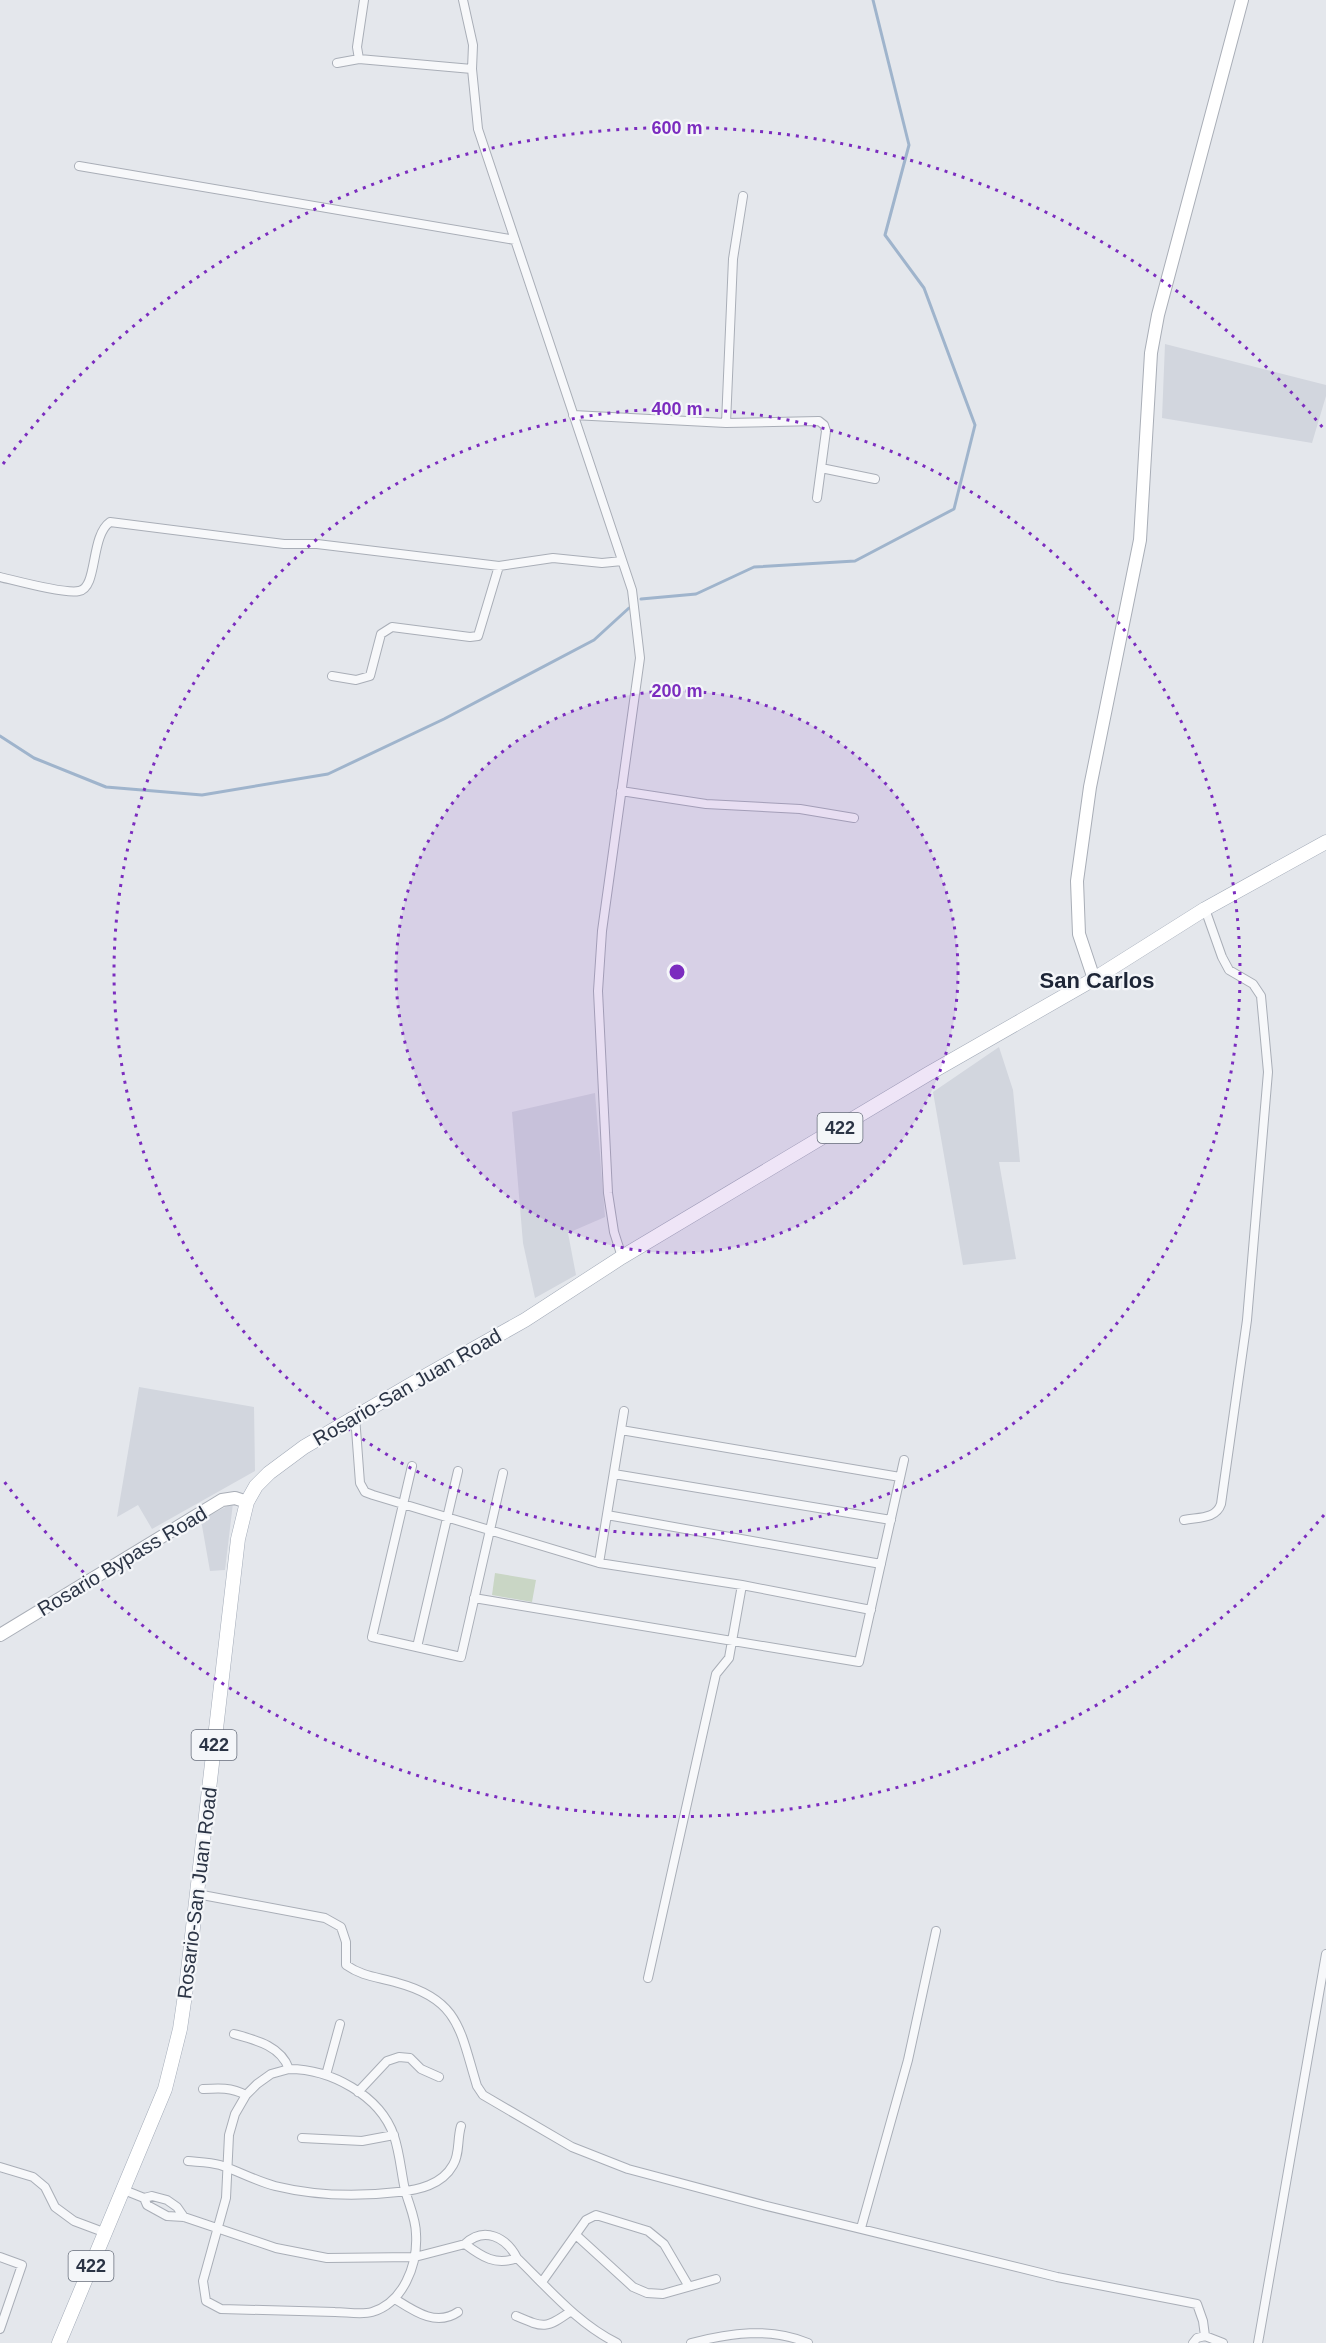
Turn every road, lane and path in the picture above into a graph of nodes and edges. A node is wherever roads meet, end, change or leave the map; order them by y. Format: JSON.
{"nodes":[{"id":1,"x":364,"y":0,"type":"edge"},
{"id":2,"x":463,"y":0,"type":"edge"},
{"id":3,"x":1242,"y":0,"type":"edge"},
{"id":4,"x":359,"y":59,"type":"junction"},
{"id":5,"x":337,"y":63,"type":"dead end"},
{"id":6,"x":472,"y":69,"type":"junction"},
{"id":7,"x":79,"y":166,"type":"dead end"},
{"id":8,"x":743,"y":196,"type":"dead end"},
{"id":9,"x":515,"y":240,"type":"junction"},
{"id":10,"x":573,"y":415,"type":"junction"},
{"id":11,"x":726,"y":423,"type":"junction"},
{"id":12,"x":821,"y":468,"type":"junction"},
{"id":13,"x":875,"y":479,"type":"dead end"},
{"id":14,"x":817,"y":498,"type":"dead end"},
{"id":15,"x":622,"y":561,"type":"junction"},
{"id":16,"x":499,"y":566,"type":"junction"},
{"id":17,"x":0,"y":577,"type":"edge"},
{"id":18,"x":332,"y":676,"type":"dead end"},
{"id":19,"x":621,"y":791,"type":"junction"},
{"id":20,"x":854,"y":818,"type":"dead end"},
{"id":21,"x":1326,"y":842,"type":"edge"},
{"id":22,"x":1205,"y":909,"type":"junction"},
{"id":23,"x":1094,"y":979,"type":"junction"},
{"id":24,"x":622,"y":1257,"type":"junction"},
{"id":25,"x":624,"y":1411,"type":"dead end"},
{"id":26,"x":355,"y":1416,"type":"junction"},
{"id":27,"x":621,"y":1430,"type":"junction"},
{"id":28,"x":904,"y":1460,"type":"dead end"},
{"id":29,"x":412,"y":1466,"type":"dead end"},
{"id":30,"x":458,"y":1471,"type":"dead end"},
{"id":31,"x":503,"y":1473,"type":"dead end"},
{"id":32,"x":614,"y":1474,"type":"junction"},
{"id":33,"x":900,"y":1477,"type":"junction"},
{"id":34,"x":247,"y":1502,"type":"junction"},
{"id":35,"x":403,"y":1504,"type":"junction"},
{"id":36,"x":607,"y":1515,"type":"junction"},
{"id":37,"x":447,"y":1518,"type":"junction"},
{"id":38,"x":891,"y":1520,"type":"junction"},
{"id":39,"x":1184,"y":1520,"type":"dead end"},
{"id":40,"x":490,"y":1530,"type":"junction"},
{"id":41,"x":599,"y":1563,"type":"junction"},
{"id":42,"x":881,"y":1564,"type":"junction"},
{"id":43,"x":742,"y":1585,"type":"junction"},
{"id":44,"x":474,"y":1598,"type":"junction"},
{"id":45,"x":871,"y":1610,"type":"junction"},
{"id":46,"x":0,"y":1635,"type":"edge"},
{"id":47,"x":732,"y":1641,"type":"junction"},
{"id":48,"x":417,"y":1647,"type":"junction"},
{"id":49,"x":197,"y":1894,"type":"junction"},
{"id":50,"x":936,"y":1931,"type":"dead end"},
{"id":51,"x":1326,"y":1954,"type":"edge"},
{"id":52,"x":648,"y":1978,"type":"dead end"},
{"id":53,"x":340,"y":2024,"type":"dead end"},
{"id":54,"x":234,"y":2034,"type":"dead end"},
{"id":55,"x":289,"y":2069,"type":"junction"},
{"id":56,"x":326,"y":2075,"type":"junction"},
{"id":57,"x":439,"y":2078,"type":"dead end"},
{"id":58,"x":203,"y":2090,"type":"dead end"},
{"id":59,"x":358,"y":2092,"type":"junction"},
{"id":60,"x":246,"y":2095,"type":"junction"},
{"id":61,"x":461,"y":2126,"type":"dead end"},
{"id":62,"x":394,"y":2135,"type":"junction"},
{"id":63,"x":302,"y":2138,"type":"dead end"},
{"id":64,"x":188,"y":2161,"type":"dead end"},
{"id":65,"x":0,"y":2167,"type":"edge"},
{"id":66,"x":228,"y":2169,"type":"junction"},
{"id":67,"x":124,"y":2190,"type":"junction"},
{"id":68,"x":406,"y":2191,"type":"junction"},
{"id":69,"x":144,"y":2198,"type":"junction"},
{"id":70,"x":184,"y":2217,"type":"junction"},
{"id":71,"x":218,"y":2228,"type":"junction"},
{"id":72,"x":861,"y":2228,"type":"junction"},
{"id":73,"x":106,"y":2233,"type":"junction"},
{"id":74,"x":576,"y":2235,"type":"junction"},
{"id":75,"x":465,"y":2244,"type":"junction"},
{"id":76,"x":0,"y":2257,"type":"edge"},
{"id":77,"x":415,"y":2257,"type":"junction"},
{"id":78,"x":517,"y":2258,"type":"junction"},
{"id":79,"x":716,"y":2279,"type":"dead end"},
{"id":80,"x":542,"y":2282,"type":"junction"},
{"id":81,"x":688,"y":2285,"type":"junction"},
{"id":82,"x":395,"y":2299,"type":"junction"},
{"id":83,"x":571,"y":2311,"type":"junction"},
{"id":84,"x":458,"y":2312,"type":"dead end"},
{"id":85,"x":516,"y":2316,"type":"dead end"},
{"id":86,"x":0,"y":2329,"type":"edge"},
{"id":87,"x":1205,"y":2336,"type":"junction"},
{"id":88,"x":59,"y":2343,"type":"edge"},
{"id":89,"x":617,"y":2343,"type":"edge"},
{"id":90,"x":691,"y":2343,"type":"edge"},
{"id":91,"x":808,"y":2343,"type":"edge"},
{"id":92,"x":1193,"y":2343,"type":"edge"},
{"id":93,"x":1223,"y":2343,"type":"edge"},
{"id":94,"x":1258,"y":2343,"type":"edge"}],
"edges":[{"from":1,"to":4,"type":"street"},
{"from":2,"to":6,"type":"street"},
{"from":3,"to":23,"type":"street"},
{"from":4,"to":5,"type":"street"},
{"from":4,"to":6,"type":"street"},
{"from":6,"to":9,"type":"street"},
{"from":7,"to":9,"type":"street"},
{"from":8,"to":11,"type":"street"},
{"from":9,"to":10,"type":"street"},
{"from":10,"to":11,"type":"street"},
{"from":10,"to":15,"type":"street"},
{"from":11,"to":12,"type":"street"},
{"from":12,"to":13,"type":"street"},
{"from":12,"to":14,"type":"street"},
{"from":15,"to":16,"type":"street"},
{"from":15,"to":19,"type":"street"},
{"from":16,"to":17,"type":"street"},
{"from":16,"to":18,"type":"street"},
{"from":19,"to":20,"type":"street"},
{"from":19,"to":24,"type":"street"},
{"from":21,"to":22,"type":"main road","name":"Rosario-San Juan Road","number":"422"},
{"from":22,"to":23,"type":"main road","name":"Rosario-San Juan Road","number":"422"},
{"from":22,"to":39,"type":"street"},
{"from":23,"to":24,"type":"main road","name":"Rosario-San Juan Road","number":"422"},
{"from":24,"to":26,"type":"main road","name":"Rosario-San Juan Road","number":"422"},
{"from":25,"to":27,"type":"street"},
{"from":26,"to":34,"type":"main road","name":"Rosario-San Juan Road","number":"422"},
{"from":26,"to":35,"type":"street"},
{"from":27,"to":32,"type":"street"},
{"from":27,"to":33,"type":"street"},
{"from":28,"to":33,"type":"street"},
{"from":29,"to":35,"type":"street"},
{"from":30,"to":37,"type":"street"},
{"from":31,"to":40,"type":"street"},
{"from":32,"to":36,"type":"street"},
{"from":32,"to":38,"type":"street"},
{"from":33,"to":38,"type":"street"},
{"from":34,"to":46,"type":"street","name":"Rosario Bypass Road"},
{"from":34,"to":49,"type":"main road","name":"Rosario-San Juan Road","number":"422"},
{"from":35,"to":37,"type":"street"},
{"from":35,"to":48,"type":"street"},
{"from":36,"to":41,"type":"street"},
{"from":36,"to":42,"type":"street"},
{"from":37,"to":40,"type":"street"},
{"from":37,"to":48,"type":"street"},
{"from":38,"to":42,"type":"street"},
{"from":40,"to":41,"type":"street"},
{"from":40,"to":44,"type":"street"},
{"from":41,"to":43,"type":"street"},
{"from":42,"to":45,"type":"street"},
{"from":43,"to":45,"type":"street"},
{"from":43,"to":47,"type":"street"},
{"from":44,"to":47,"type":"street"},
{"from":44,"to":48,"type":"street"},
{"from":45,"to":47,"type":"street"},
{"from":47,"to":52,"type":"street"},
{"from":49,"to":67,"type":"main road","name":"Rosario-San Juan Road","number":"422"},
{"from":49,"to":72,"type":"street"},
{"from":50,"to":72,"type":"street"},
{"from":51,"to":94,"type":"street"},
{"from":53,"to":56,"type":"street"},
{"from":54,"to":55,"type":"street"},
{"from":55,"to":56,"type":"street"},
{"from":55,"to":60,"type":"street"},
{"from":56,"to":59,"type":"street"},
{"from":57,"to":59,"type":"street"},
{"from":58,"to":60,"type":"street"},
{"from":59,"to":62,"type":"street"},
{"from":60,"to":66,"type":"street"},
{"from":61,"to":68,"type":"street"},
{"from":62,"to":63,"type":"street"},
{"from":62,"to":68,"type":"street"},
{"from":64,"to":66,"type":"street"},
{"from":65,"to":73,"type":"street"},
{"from":66,"to":68,"type":"street"},
{"from":66,"to":71,"type":"street"},
{"from":67,"to":69,"type":"street"},
{"from":67,"to":73,"type":"main road","name":"Rosario-San Juan Road","number":"422"},
{"from":68,"to":77,"type":"street"},
{"from":69,"to":70,"type":"street"},
{"from":69,"to":70,"type":"street"},
{"from":70,"to":71,"type":"street"},
{"from":71,"to":77,"type":"street"},
{"from":71,"to":82,"type":"street"},
{"from":72,"to":87,"type":"street"},
{"from":73,"to":88,"type":"main road","name":"Rosario-San Juan Road","number":"422"},
{"from":74,"to":80,"type":"street"},
{"from":74,"to":81,"type":"street"},
{"from":74,"to":81,"type":"street"},
{"from":75,"to":77,"type":"street"},
{"from":75,"to":78,"type":"street"},
{"from":75,"to":78,"type":"street"},
{"from":76,"to":86,"type":"street"},
{"from":77,"to":82,"type":"street"},
{"from":78,"to":80,"type":"street"},
{"from":79,"to":81,"type":"street"},
{"from":80,"to":83,"type":"street"},
{"from":82,"to":84,"type":"street"},
{"from":83,"to":85,"type":"street"},
{"from":83,"to":89,"type":"street"},
{"from":87,"to":92,"type":"street"},
{"from":87,"to":93,"type":"street"},
{"from":90,"to":91,"type":"street"}]}
